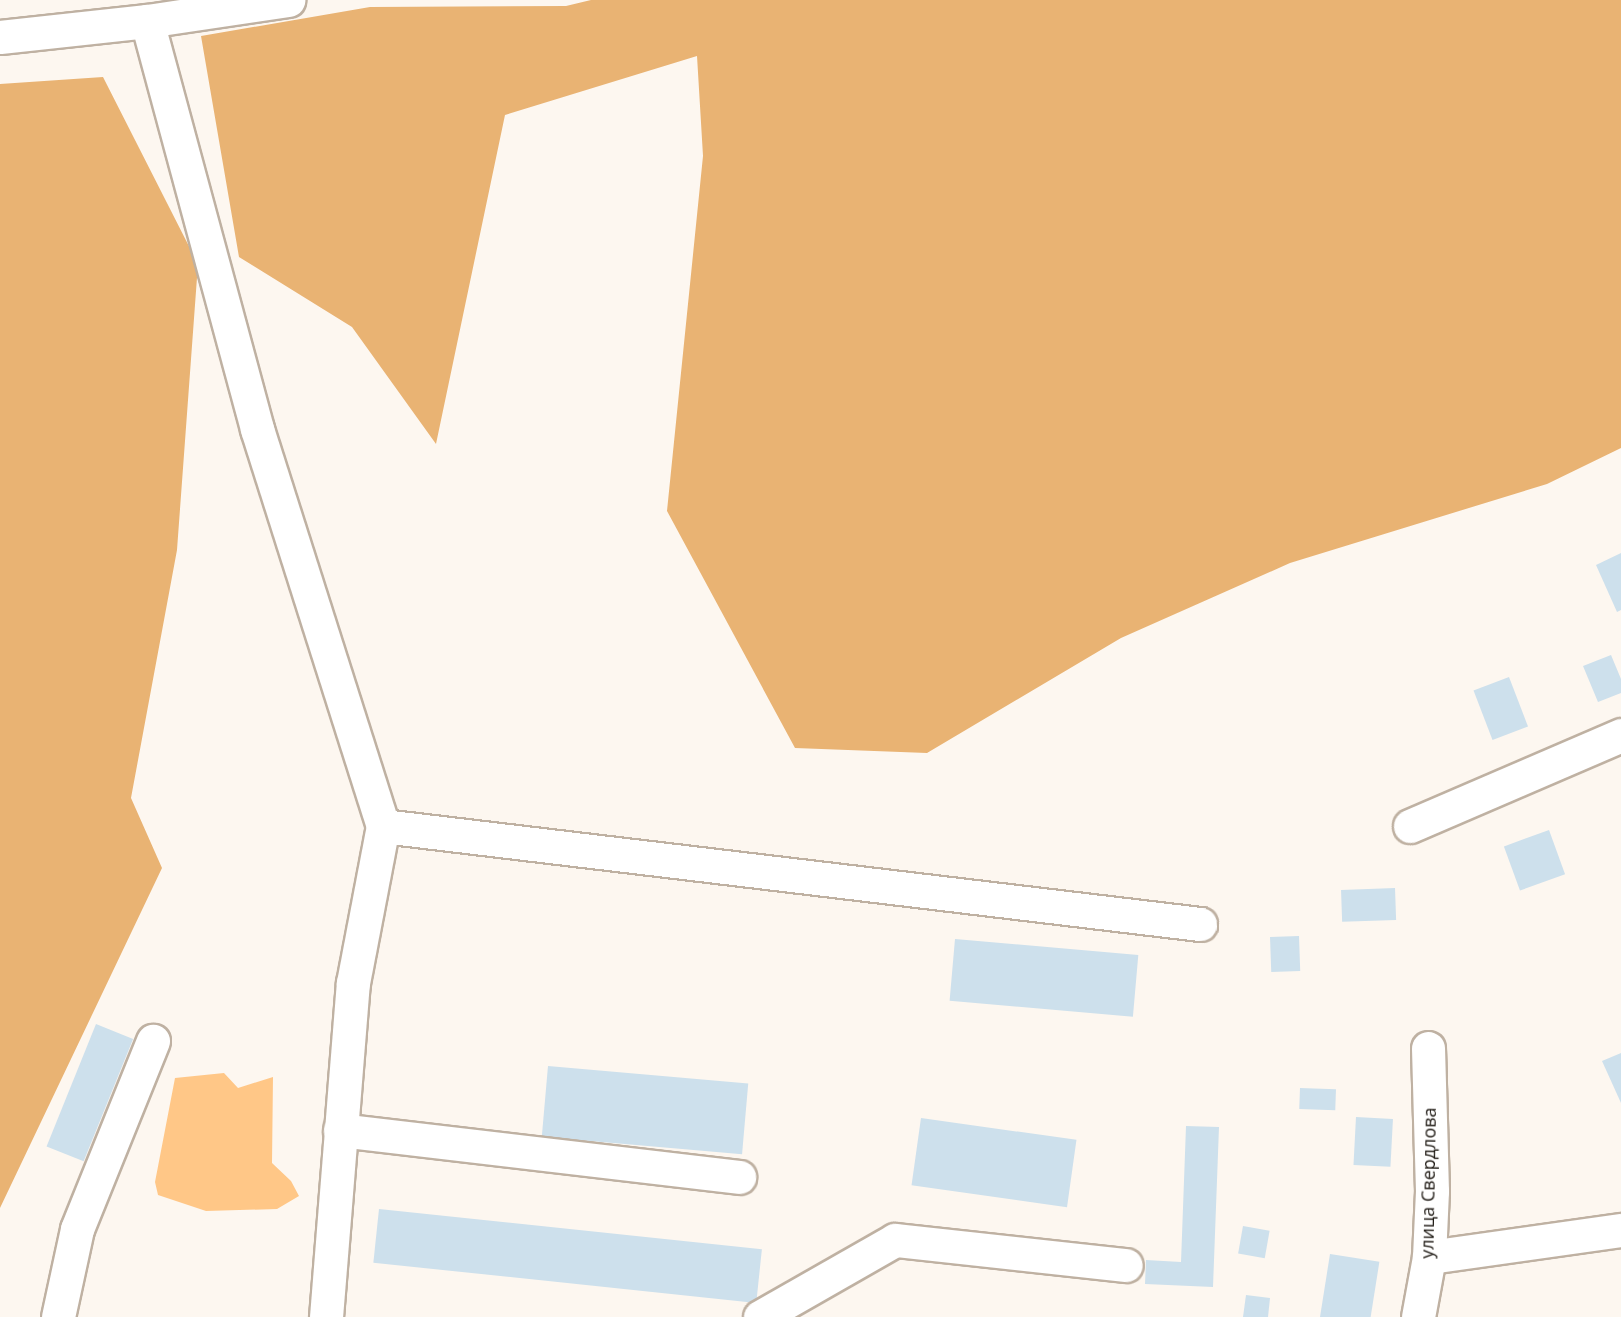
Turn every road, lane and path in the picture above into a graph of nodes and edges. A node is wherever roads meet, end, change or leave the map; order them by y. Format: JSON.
{"nodes":[{"id":1,"x":288,"y":0,"type":"edge"},
{"id":2,"x":147,"y":21,"type":"junction"},
{"id":3,"x":0,"y":37,"type":"edge"},
{"id":4,"x":1621,"y":735,"type":"edge"},
{"id":5,"x":383,"y":826,"type":"junction"},
{"id":6,"x":1410,"y":826,"type":"dead end"},
{"id":7,"x":1200,"y":924,"type":"dead end"},
{"id":8,"x":153,"y":1041,"type":"dead end"},
{"id":9,"x":1428,"y":1048,"type":"dead end"},
{"id":10,"x":340,"y":1130,"type":"junction"},
{"id":11,"x":739,"y":1177,"type":"dead end"},
{"id":12,"x":1621,"y":1230,"type":"edge"},
{"id":13,"x":1429,"y":1257,"type":"junction"},
{"id":14,"x":1126,"y":1265,"type":"dead end"},
{"id":15,"x":58,"y":1317,"type":"edge"},
{"id":16,"x":326,"y":1317,"type":"edge"},
{"id":17,"x":760,"y":1317,"type":"edge"},
{"id":18,"x":1418,"y":1317,"type":"edge"}],
"edges":[{"from":1,"to":2,"type":"street"},
{"from":2,"to":3,"type":"street"},
{"from":2,"to":5,"type":"street"},
{"from":4,"to":6,"type":"street"},
{"from":5,"to":7,"type":"street"},
{"from":5,"to":10,"type":"street"},
{"from":8,"to":15,"type":"street"},
{"from":9,"to":13,"type":"street","name":"улица Свердлова"},
{"from":10,"to":11,"type":"street"},
{"from":10,"to":16,"type":"street"},
{"from":12,"to":13,"type":"street"},
{"from":13,"to":18,"type":"street","name":"улица Свердлова"},
{"from":14,"to":17,"type":"street"}]}
